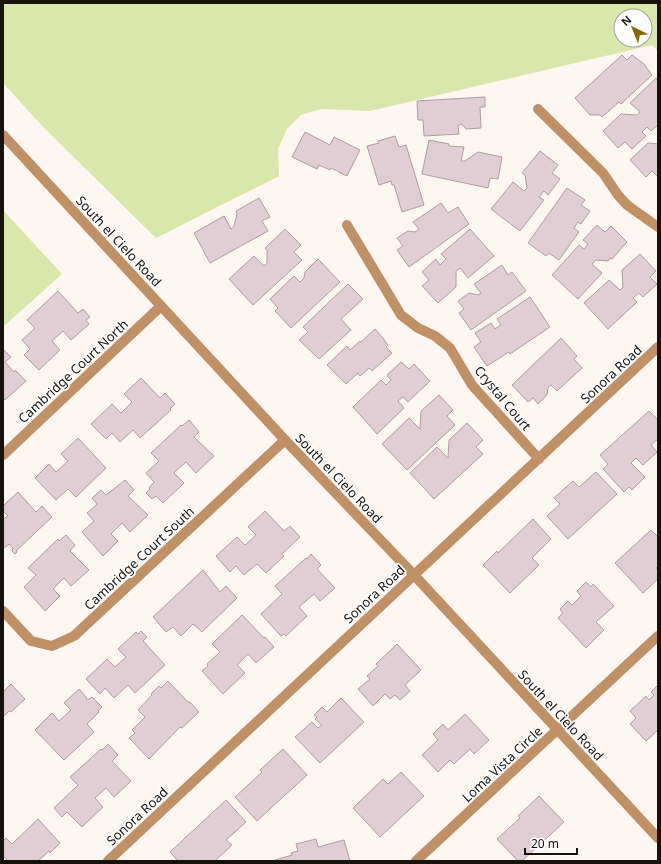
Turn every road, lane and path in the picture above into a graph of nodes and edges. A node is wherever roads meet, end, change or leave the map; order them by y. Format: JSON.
{"nodes":[{"id":1,"x":538,"y":109,"type":"dead end"},
{"id":2,"x":3,"y":135,"type":"edge"},
{"id":3,"x":347,"y":225,"type":"dead end"},
{"id":4,"x":658,"y":227,"type":"edge"},
{"id":5,"x":161,"y":306,"type":"junction"},
{"id":6,"x":658,"y":347,"type":"edge"},
{"id":7,"x":285,"y":440,"type":"junction"},
{"id":8,"x":3,"y":455,"type":"edge"},
{"id":9,"x":539,"y":459,"type":"junction"},
{"id":10,"x":414,"y":575,"type":"junction"},
{"id":11,"x":3,"y":611,"type":"edge"},
{"id":12,"x":658,"y":636,"type":"edge"},
{"id":13,"x":558,"y":731,"type":"junction"},
{"id":14,"x":658,"y":838,"type":"edge"},
{"id":15,"x":108,"y":861,"type":"edge"},
{"id":16,"x":416,"y":861,"type":"edge"}],
"edges":[{"from":1,"to":4,"type":"street"},
{"from":2,"to":5,"type":"street","name":"South el Cielo Road"},
{"from":3,"to":9,"type":"street","name":"Crystal Court"},
{"from":5,"to":7,"type":"street","name":"South el Cielo Road"},
{"from":5,"to":8,"type":"street","name":"Cambridge Court North"},
{"from":6,"to":9,"type":"street","name":"Sonora Road"},
{"from":7,"to":10,"type":"street","name":"South el Cielo Road"},
{"from":7,"to":11,"type":"street","name":"Cambridge Court South"},
{"from":9,"to":10,"type":"street","name":"Sonora Road"},
{"from":10,"to":13,"type":"street","name":"South el Cielo Road"},
{"from":10,"to":15,"type":"street","name":"Sonora Road"},
{"from":12,"to":13,"type":"street","name":"Loma Vista Circle"},
{"from":13,"to":14,"type":"street","name":"South el Cielo Road"},
{"from":13,"to":16,"type":"street","name":"Loma Vista Circle"}]}
